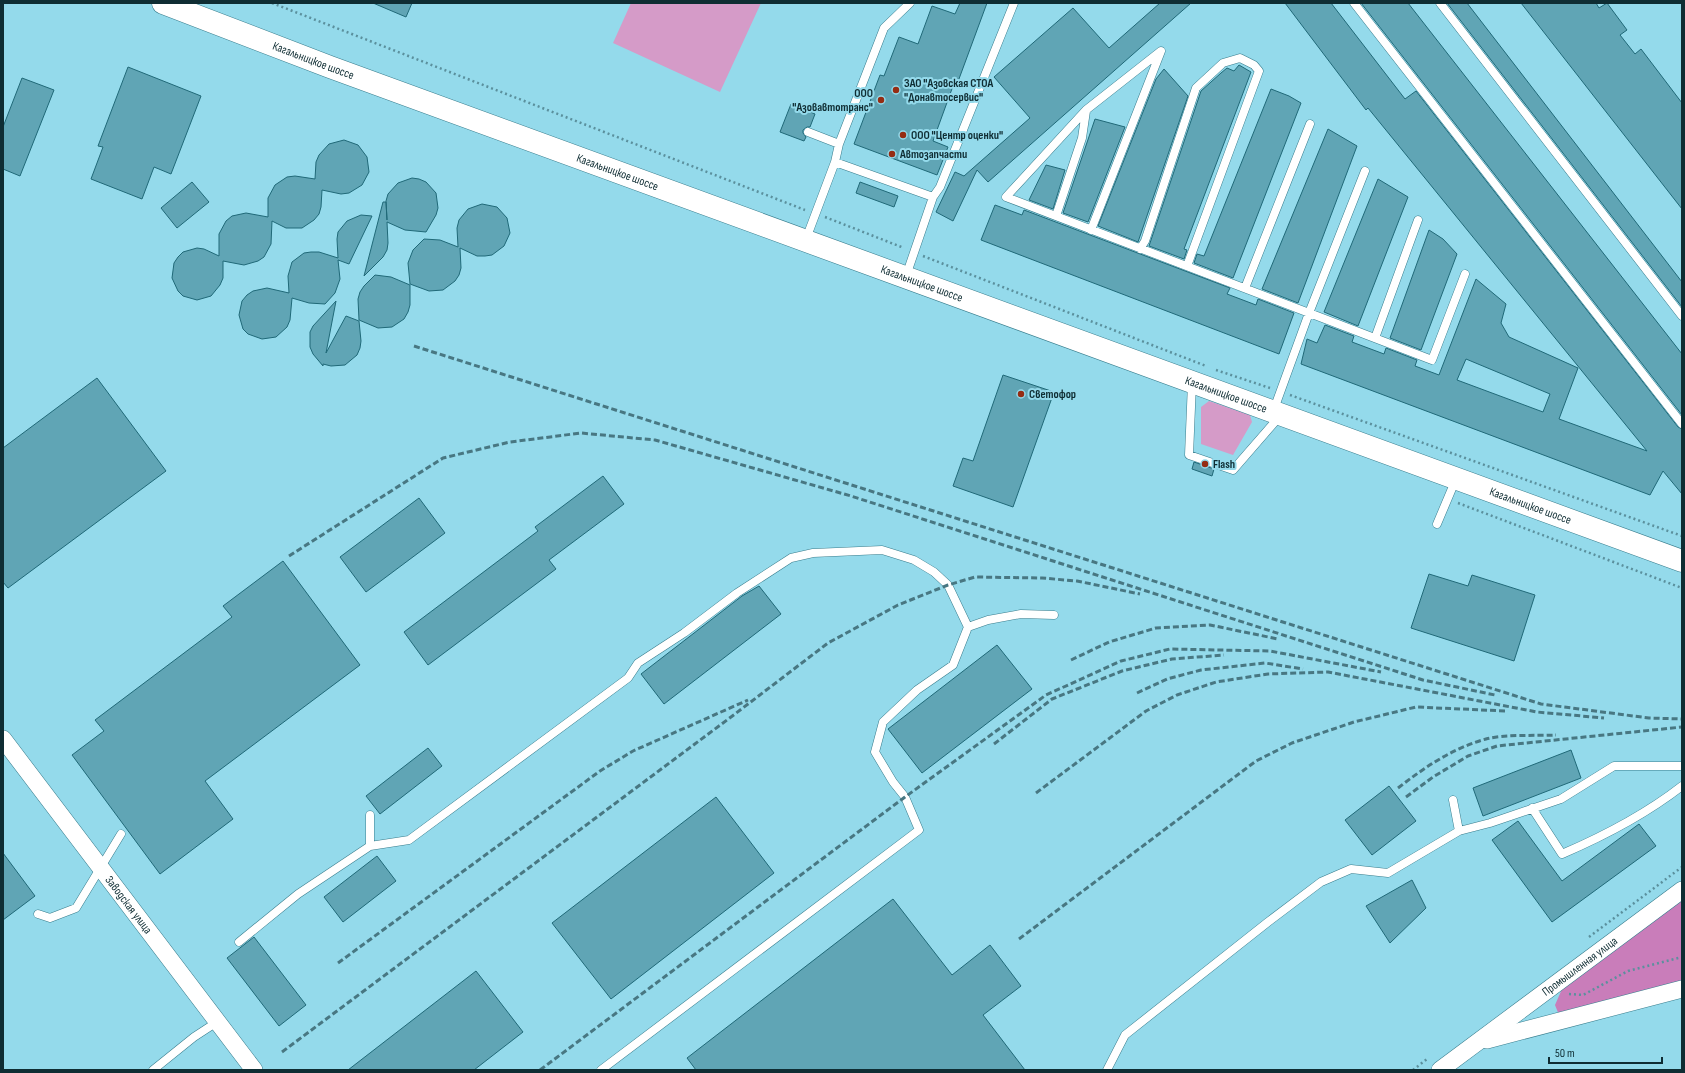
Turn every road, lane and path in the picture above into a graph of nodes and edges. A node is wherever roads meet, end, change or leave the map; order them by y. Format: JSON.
{"nodes":[{"id":1,"x":163,"y":3,"type":"edge"},
{"id":2,"x":272,"y":3,"type":"edge"},
{"id":3,"x":910,"y":3,"type":"edge"},
{"id":4,"x":1014,"y":3,"type":"edge"},
{"id":5,"x":1354,"y":3,"type":"edge"},
{"id":6,"x":1440,"y":3,"type":"edge"},
{"id":7,"x":1086,"y":110,"type":"junction"},
{"id":8,"x":1310,"y":124,"type":"dead end"},
{"id":9,"x":808,"y":132,"type":"dead end"},
{"id":10,"x":839,"y":144,"type":"junction"},
{"id":11,"x":835,"y":162,"type":"junction"},
{"id":12,"x":1365,"y":171,"type":"dead end"},
{"id":13,"x":933,"y":198,"type":"junction"},
{"id":14,"x":815,"y":214,"type":"junction"},
{"id":15,"x":1056,"y":216,"type":"junction"},
{"id":16,"x":1418,"y":220,"type":"dead end"},
{"id":17,"x":1091,"y":230,"type":"junction"},
{"id":18,"x":805,"y":240,"type":"junction"},
{"id":19,"x":1140,"y":249,"type":"junction"},
{"id":20,"x":914,"y":252,"type":"junction"},
{"id":21,"x":1187,"y":266,"type":"junction"},
{"id":22,"x":1465,"y":274,"type":"dead end"},
{"id":23,"x":905,"y":277,"type":"junction"},
{"id":24,"x":1245,"y":288,"type":"junction"},
{"id":25,"x":1309,"y":313,"type":"junction"},
{"id":26,"x":1682,"y":316,"type":"edge"},
{"id":27,"x":1375,"y":338,"type":"junction"},
{"id":28,"x":1192,"y":382,"type":"junction"},
{"id":29,"x":1278,"y":406,"type":"junction"},
{"id":30,"x":1682,"y":424,"type":"edge"},
{"id":31,"x":1457,"y":479,"type":"junction"},
{"id":32,"x":1448,"y":499,"type":"junction"},
{"id":33,"x":1437,"y":524,"type":"dead end"},
{"id":34,"x":1682,"y":536,"type":"edge"},
{"id":35,"x":1682,"y":561,"type":"edge"},
{"id":36,"x":1682,"y":588,"type":"edge"},
{"id":37,"x":1054,"y":615,"type":"dead end"},
{"id":38,"x":968,"y":627,"type":"junction"},
{"id":39,"x":3,"y":739,"type":"edge"},
{"id":40,"x":1682,"y":766,"type":"edge"},
{"id":41,"x":1682,"y":786,"type":"edge"},
{"id":42,"x":1453,"y":800,"type":"dead end"},
{"id":43,"x":1532,"y":808,"type":"junction"},
{"id":44,"x":370,"y":815,"type":"dead end"},
{"id":45,"x":1459,"y":831,"type":"junction"},
{"id":46,"x":121,"y":834,"type":"dead end"},
{"id":47,"x":370,"y":846,"type":"junction"},
{"id":48,"x":100,"y":868,"type":"junction"},
{"id":49,"x":1682,"y":890,"type":"edge"},
{"id":50,"x":38,"y":914,"type":"dead end"},
{"id":51,"x":239,"y":942,"type":"dead end"},
{"id":52,"x":1682,"y":957,"type":"edge"},
{"id":53,"x":1682,"y":989,"type":"edge"},
{"id":54,"x":1546,"y":991,"type":"junction"},
{"id":55,"x":217,"y":1022,"type":"junction"},
{"id":56,"x":1478,"y":1042,"type":"junction"},
{"id":57,"x":153,"y":1070,"type":"edge"},
{"id":58,"x":254,"y":1070,"type":"edge"},
{"id":59,"x":601,"y":1070,"type":"edge"},
{"id":60,"x":1107,"y":1070,"type":"edge"},
{"id":61,"x":1440,"y":1070,"type":"edge"}],
"edges":[{"from":1,"to":18,"type":"main road","name":"Кагальницкое шоссе"},
{"from":2,"to":14,"type":"path"},
{"from":3,"to":10,"type":"lane"},
{"from":4,"to":13,"type":"lane"},
{"from":5,"to":30,"type":"lane"},
{"from":6,"to":26,"type":"lane"},
{"from":7,"to":15,"type":"lane"},
{"from":7,"to":15,"type":"lane"},
{"from":7,"to":17,"type":"lane"},
{"from":8,"to":24,"type":"lane"},
{"from":9,"to":10,"type":"lane"},
{"from":10,"to":11,"type":"lane"},
{"from":11,"to":13,"type":"lane"},
{"from":11,"to":14,"type":"lane"},
{"from":12,"to":25,"type":"lane"},
{"from":13,"to":20,"type":"lane"},
{"from":14,"to":18,"type":"lane"},
{"from":14,"to":20,"type":"path"},
{"from":15,"to":17,"type":"lane"},
{"from":16,"to":27,"type":"lane"},
{"from":17,"to":19,"type":"lane"},
{"from":18,"to":23,"type":"main road","name":"Кагальницкое шоссе"},
{"from":19,"to":21,"type":"lane"},
{"from":19,"to":21,"type":"lane"},
{"from":20,"to":23,"type":"lane"},
{"from":20,"to":29,"type":"path"},
{"from":21,"to":24,"type":"lane"},
{"from":22,"to":27,"type":"lane"},
{"from":23,"to":28,"type":"main road","name":"Кагальницкое шоссе"},
{"from":24,"to":25,"type":"lane"},
{"from":25,"to":27,"type":"lane"},
{"from":25,"to":29,"type":"lane"},
{"from":28,"to":29,"type":"main road","name":"Кагальницкое шоссе"},
{"from":28,"to":29,"type":"lane"},
{"from":29,"to":31,"type":"main road","name":"Кагальницкое шоссе"},
{"from":29,"to":34,"type":"path"},
{"from":31,"to":32,"type":"lane"},
{"from":31,"to":35,"type":"main road","name":"Кагальницкое шоссе"},
{"from":32,"to":33,"type":"lane"},
{"from":32,"to":36,"type":"path"},
{"from":37,"to":38,"type":"lane"},
{"from":38,"to":47,"type":"lane"},
{"from":38,"to":59,"type":"lane"},
{"from":39,"to":48,"type":"street","name":"Заводская улица"},
{"from":40,"to":43,"type":"lane"},
{"from":41,"to":43,"type":"lane"},
{"from":42,"to":45,"type":"lane"},
{"from":43,"to":45,"type":"lane"},
{"from":44,"to":47,"type":"lane"},
{"from":45,"to":60,"type":"lane"},
{"from":46,"to":48,"type":"lane"},
{"from":47,"to":51,"type":"lane"},
{"from":48,"to":50,"type":"lane"},
{"from":48,"to":55,"type":"street","name":"Заводская улица"},
{"from":49,"to":54,"type":"street","name":"Промышленная улица"},
{"from":52,"to":54,"type":"path"},
{"from":53,"to":56,"type":"street","name":"Промышленная улица"},
{"from":54,"to":56,"type":"street","name":"Промышленная улица"},
{"from":55,"to":57,"type":"lane"},
{"from":55,"to":58,"type":"street","name":"Заводская улица"},
{"from":56,"to":61,"type":"street","name":"Промышленная улица"}]}
